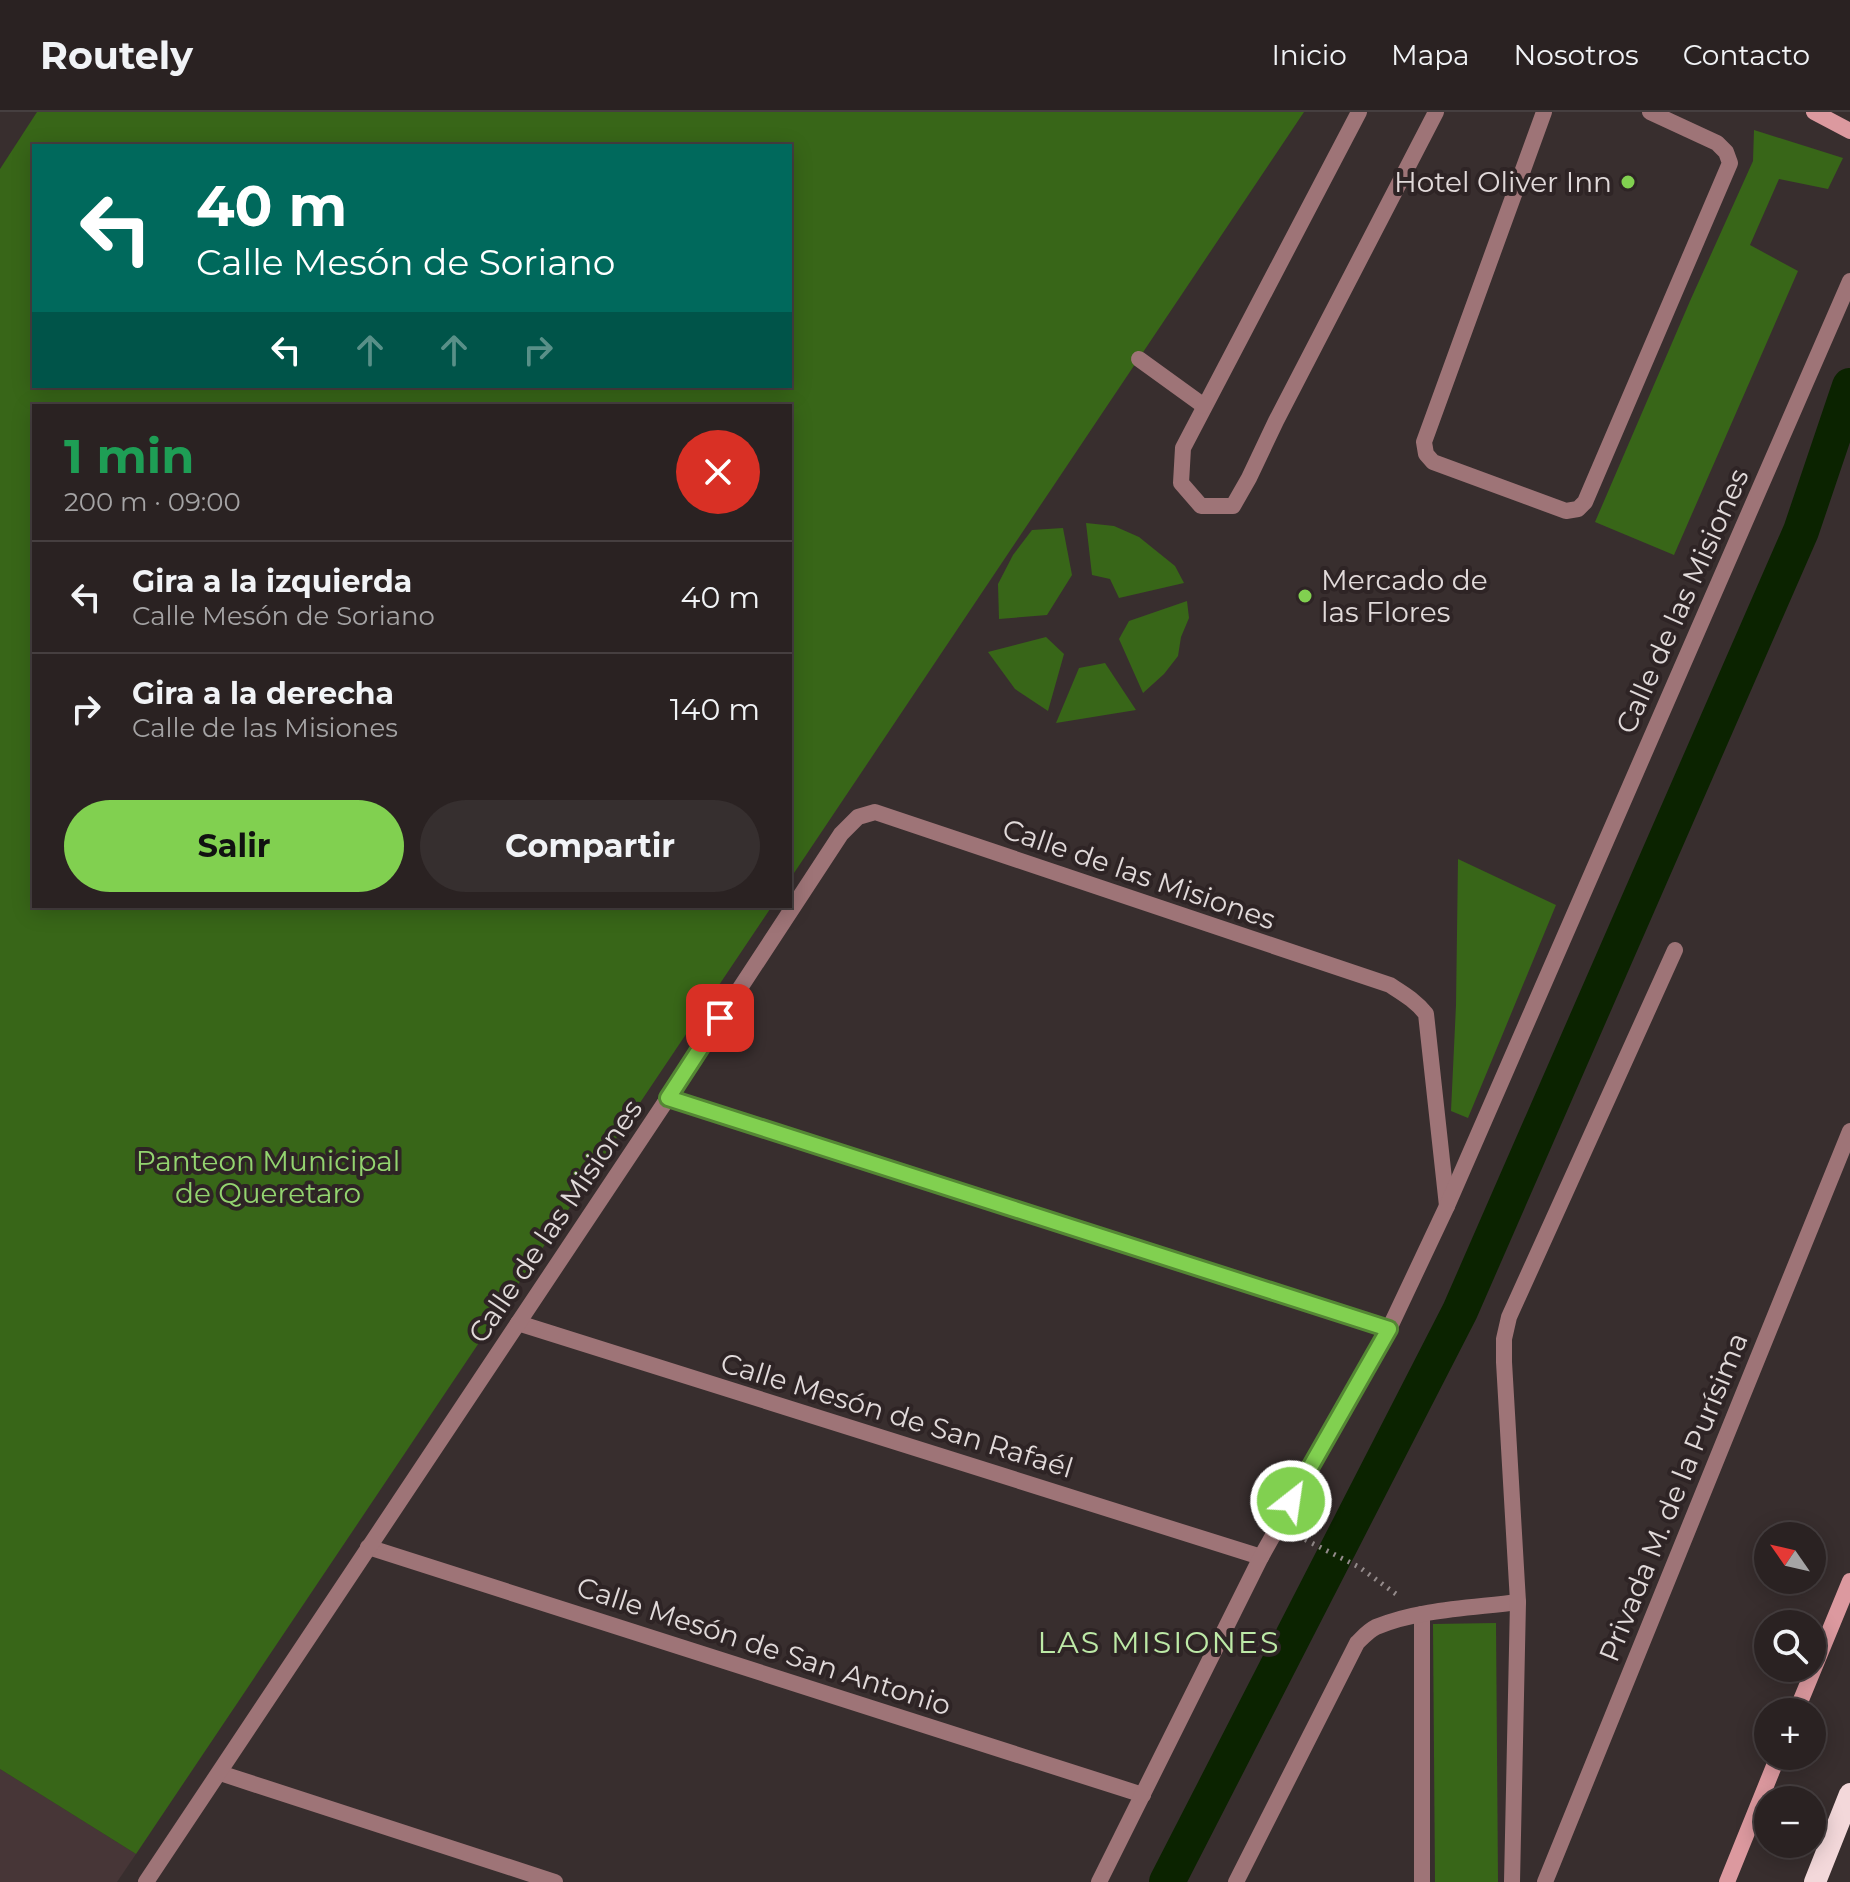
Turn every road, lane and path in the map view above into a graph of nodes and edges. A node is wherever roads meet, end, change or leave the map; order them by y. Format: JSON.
{"nodes":[{"id":1,"x":1359,"y":112,"type":"edge"},
{"id":2,"x":1436,"y":112,"type":"edge"},
{"id":3,"x":1544,"y":112,"type":"edge"},
{"id":4,"x":1650,"y":112,"type":"edge"},
{"id":5,"x":1814,"y":112,"type":"edge"},
{"id":6,"x":1850,"y":131,"type":"edge"},
{"id":7,"x":1850,"y":281,"type":"edge"},
{"id":8,"x":1139,"y":359,"type":"dead end"},
{"id":9,"x":1204,"y":406,"type":"junction"},
{"id":10,"x":1675,"y":950,"type":"dead end"},
{"id":11,"x":668,"y":1098,"type":"junction"},
{"id":12,"x":1850,"y":1131,"type":"edge"},
{"id":13,"x":1447,"y":1206,"type":"junction"},
{"id":14,"x":518,"y":1323,"type":"junction"},
{"id":15,"x":1389,"y":1329,"type":"junction"},
{"id":16,"x":1292,"y":1533,"type":"dead end"},
{"id":17,"x":368,"y":1547,"type":"junction"},
{"id":18,"x":1261,"y":1557,"type":"junction"},
{"id":19,"x":1850,"y":1581,"type":"edge"},
{"id":20,"x":1518,"y":1602,"type":"junction"},
{"id":21,"x":1422,"y":1614,"type":"junction"},
{"id":22,"x":1802,"y":1698,"type":"edge"},
{"id":23,"x":1772,"y":1770,"type":"edge"},
{"id":24,"x":220,"y":1773,"type":"junction"},
{"id":25,"x":1850,"y":1794,"type":"edge"},
{"id":26,"x":1143,"y":1795,"type":"junction"},
{"id":27,"x":146,"y":1882,"type":"edge"},
{"id":28,"x":555,"y":1882,"type":"edge"},
{"id":29,"x":1099,"y":1882,"type":"edge"},
{"id":30,"x":1236,"y":1882,"type":"edge"},
{"id":31,"x":1422,"y":1882,"type":"edge"},
{"id":32,"x":1512,"y":1882,"type":"edge"},
{"id":33,"x":1545,"y":1882,"type":"edge"},
{"id":34,"x":1727,"y":1882,"type":"edge"},
{"id":35,"x":1815,"y":1882,"type":"edge"}],
"edges":[{"from":1,"to":9,"type":"street"},
{"from":2,"to":9,"type":"street"},
{"from":3,"to":4,"type":"street"},
{"from":5,"to":6,"type":"main road"},
{"from":7,"to":13,"type":"street","name":"Calle de las Misiones"},
{"from":8,"to":9,"type":"street"},
{"from":10,"to":20,"type":"street"},
{"from":11,"to":13,"type":"street","name":"Calle de las Misiones"},
{"from":11,"to":14,"type":"street","name":"Calle de las Misiones"},
{"from":11,"to":15,"type":"street"},
{"from":12,"to":33,"type":"street","name":"Privada M. de la Purísima"},
{"from":13,"to":15,"type":"street","name":"Calle de las Misiones"},
{"from":14,"to":17,"type":"street","name":"Calle de las Misiones"},
{"from":14,"to":18,"type":"street","name":"Calle Mesón de San Rafaél"},
{"from":15,"to":18,"type":"street","name":"Calle de las Misiones"},
{"from":16,"to":21,"type":"path"},
{"from":17,"to":24,"type":"street","name":"Calle de las Misiones"},
{"from":17,"to":26,"type":"street","name":"Calle Mesón de San Antonio"},
{"from":18,"to":26,"type":"street","name":"Calle de las Misiones"},
{"from":19,"to":22,"type":"main road"},
{"from":20,"to":21,"type":"street"},
{"from":20,"to":32,"type":"street"},
{"from":21,"to":30,"type":"street"},
{"from":21,"to":31,"type":"street"},
{"from":23,"to":34,"type":"main road"},
{"from":24,"to":27,"type":"street","name":"Calle de las Misiones"},
{"from":24,"to":28,"type":"street"},
{"from":25,"to":35,"type":"highway"},
{"from":26,"to":29,"type":"street","name":"Calle de las Misiones"}]}
